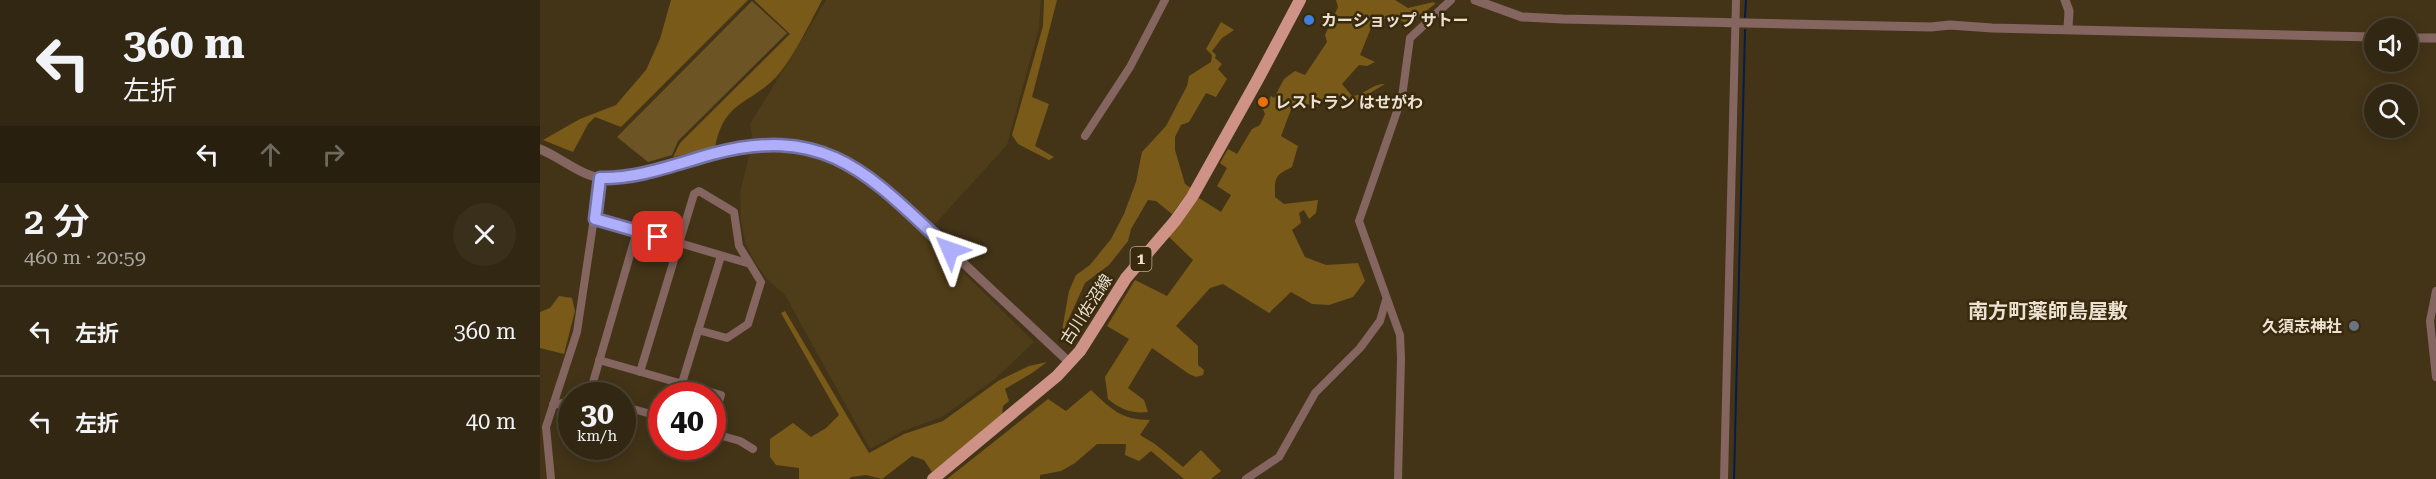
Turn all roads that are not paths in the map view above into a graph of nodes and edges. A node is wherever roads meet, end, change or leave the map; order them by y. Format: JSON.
{"nodes":[{"id":1,"x":1165,"y":0,"type":"edge"},
{"id":2,"x":1300,"y":0,"type":"edge"},
{"id":3,"x":1451,"y":0,"type":"edge"},
{"id":4,"x":1475,"y":0,"type":"edge"},
{"id":5,"x":1736,"y":0,"type":"edge"},
{"id":6,"x":2065,"y":0,"type":"edge"},
{"id":7,"x":1736,"y":23,"type":"junction"},
{"id":8,"x":2068,"y":28,"type":"junction"},
{"id":9,"x":2364,"y":37,"type":"edge"},
{"id":10,"x":2418,"y":38,"type":"edge"},
{"id":11,"x":2436,"y":38,"type":"edge"},
{"id":12,"x":1085,"y":136,"type":"dead end"},
{"id":13,"x":540,"y":149,"type":"edge"},
{"id":14,"x":600,"y":178,"type":"junction"},
{"id":15,"x":595,"y":219,"type":"junction"},
{"id":16,"x":637,"y":231,"type":"junction"},
{"id":17,"x":679,"y":243,"type":"junction"},
{"id":18,"x":721,"y":255,"type":"junction"},
{"id":19,"x":747,"y":263,"type":"junction"},
{"id":20,"x":2436,"y":291,"type":"edge"},
{"id":21,"x":1386,"y":300,"type":"junction"},
{"id":22,"x":698,"y":330,"type":"junction"},
{"id":23,"x":599,"y":360,"type":"junction"},
{"id":24,"x":1071,"y":363,"type":"junction"},
{"id":25,"x":640,"y":372,"type":"junction"},
{"id":26,"x":2436,"y":377,"type":"edge"},
{"id":27,"x":593,"y":382,"type":"edge"},
{"id":28,"x":675,"y":382,"type":"edge"},
{"id":29,"x":683,"y":382,"type":"edge"},
{"id":30,"x":558,"y":404,"type":"edge"},
{"id":31,"x":553,"y":405,"type":"junction"},
{"id":32,"x":726,"y":437,"type":"edge"},
{"id":33,"x":753,"y":449,"type":"dead end"},
{"id":34,"x":550,"y":479,"type":"edge"},
{"id":35,"x":933,"y":479,"type":"edge"},
{"id":36,"x":1246,"y":479,"type":"edge"},
{"id":37,"x":1398,"y":479,"type":"edge"},
{"id":38,"x":1724,"y":479,"type":"edge"}],
"edges":[{"from":1,"to":12,"type":"street"},
{"from":2,"to":24,"type":"main road","name":"古川佐沼線","number":"1"},
{"from":3,"to":21,"type":"street"},
{"from":4,"to":7,"type":"street"},
{"from":5,"to":7,"type":"street"},
{"from":6,"to":8,"type":"street"},
{"from":7,"to":8,"type":"street"},
{"from":7,"to":38,"type":"street"},
{"from":8,"to":9,"type":"street"},
{"from":10,"to":11,"type":"street"},
{"from":13,"to":14,"type":"street"},
{"from":14,"to":15,"type":"street"},
{"from":14,"to":24,"type":"street"},
{"from":15,"to":16,"type":"street"},
{"from":15,"to":31,"type":"street"},
{"from":16,"to":17,"type":"street"},
{"from":16,"to":23,"type":"street"},
{"from":17,"to":18,"type":"street"},
{"from":17,"to":19,"type":"street"},
{"from":17,"to":25,"type":"street"},
{"from":18,"to":19,"type":"street"},
{"from":18,"to":22,"type":"street"},
{"from":19,"to":22,"type":"street"},
{"from":20,"to":26,"type":"street"},
{"from":21,"to":36,"type":"street"},
{"from":21,"to":37,"type":"street"},
{"from":22,"to":29,"type":"street"},
{"from":23,"to":25,"type":"street"},
{"from":23,"to":27,"type":"street"},
{"from":24,"to":35,"type":"main road","name":"古川佐沼線","number":"1"},
{"from":25,"to":28,"type":"street"},
{"from":30,"to":31,"type":"street"},
{"from":31,"to":34,"type":"street"},
{"from":32,"to":33,"type":"street"}]}
